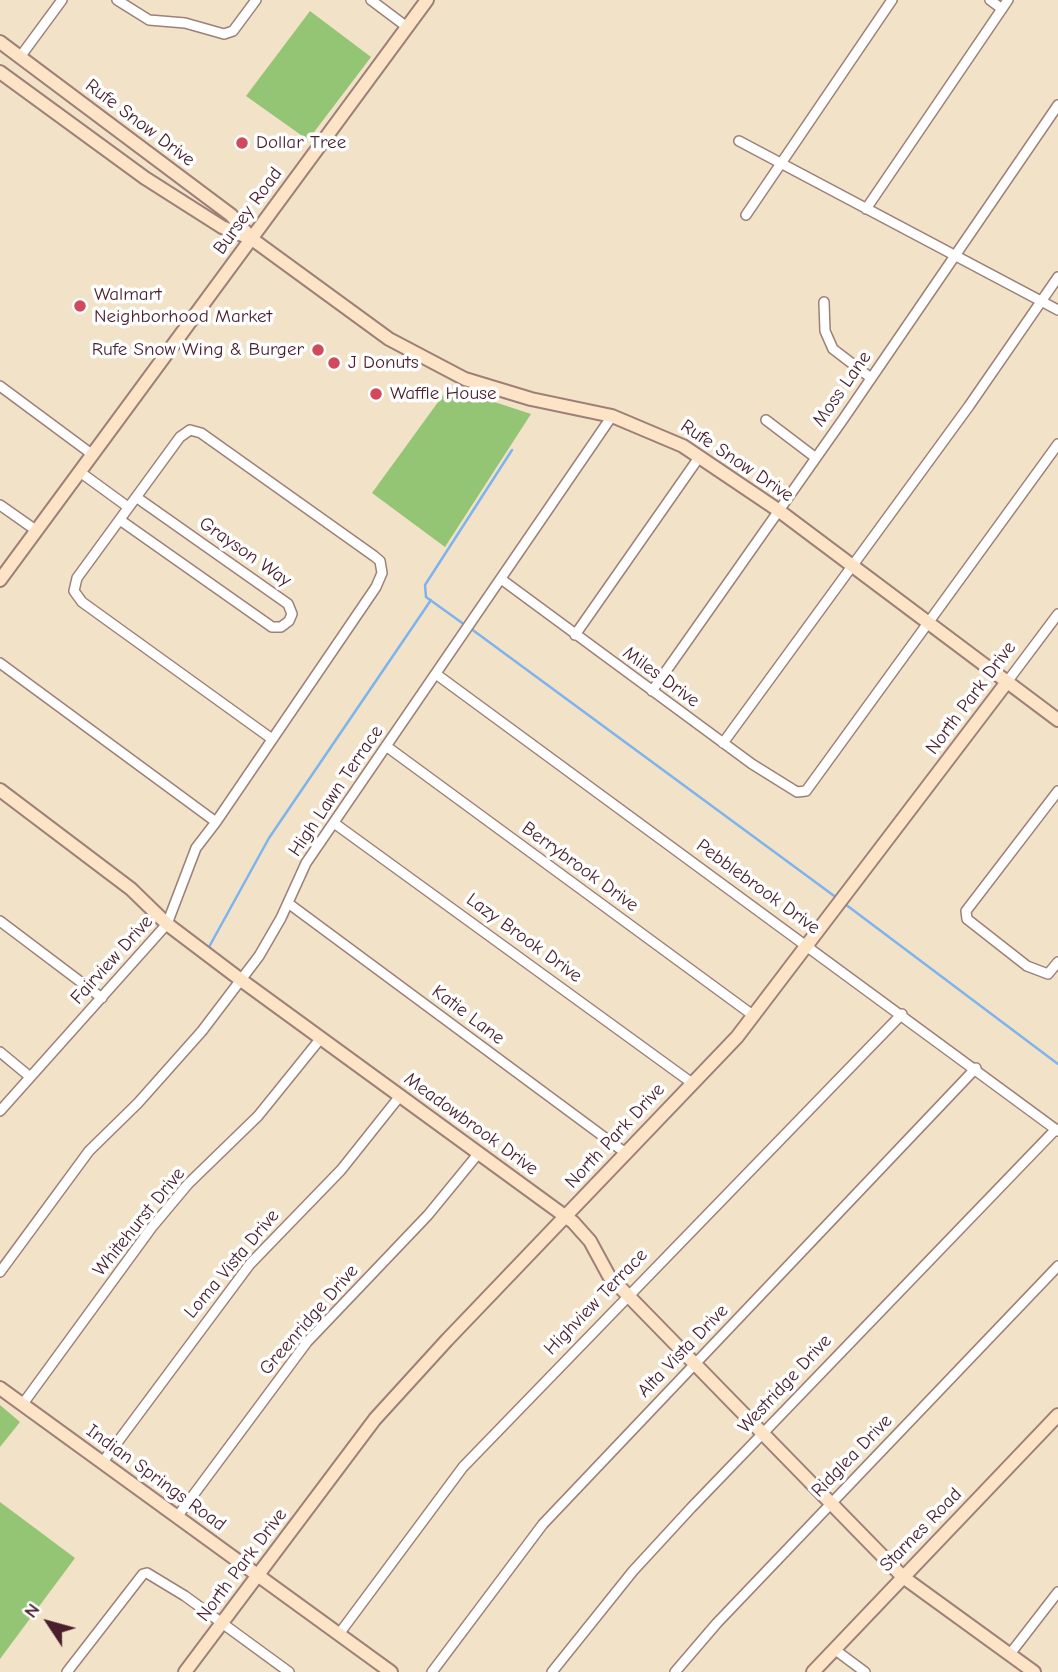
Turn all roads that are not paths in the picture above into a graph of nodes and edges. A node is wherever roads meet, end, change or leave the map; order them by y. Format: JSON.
{"nodes":[{"id":1,"x":62,"y":0,"type":"edge"},
{"id":2,"x":117,"y":0,"type":"edge"},
{"id":3,"x":256,"y":0,"type":"edge"},
{"id":4,"x":371,"y":0,"type":"edge"},
{"id":5,"x":427,"y":0,"type":"edge"},
{"id":6,"x":892,"y":0,"type":"edge"},
{"id":7,"x":990,"y":0,"type":"edge"},
{"id":8,"x":1008,"y":0,"type":"edge"},
{"id":9,"x":1002,"y":9,"type":"junction"},
{"id":10,"x":407,"y":27,"type":"junction"},
{"id":11,"x":0,"y":42,"type":"edge"},
{"id":12,"x":20,"y":57,"type":"junction"},
{"id":13,"x":0,"y":72,"type":"edge"},
{"id":14,"x":1058,"y":105,"type":"edge"},
{"id":15,"x":102,"y":119,"type":"junction"},
{"id":16,"x":89,"y":137,"type":"junction"},
{"id":17,"x":739,"y":141,"type":"dead end"},
{"id":18,"x":782,"y":163,"type":"junction"},
{"id":19,"x":866,"y":208,"type":"junction"},
{"id":20,"x":746,"y":215,"type":"dead end"},
{"id":21,"x":253,"y":239,"type":"junction"},
{"id":22,"x":955,"y":255,"type":"junction"},
{"id":23,"x":1058,"y":277,"type":"edge"},
{"id":24,"x":824,"y":302,"type":"dead end"},
{"id":25,"x":1041,"y":302,"type":"junction"},
{"id":26,"x":1058,"y":310,"type":"edge"},
{"id":27,"x":871,"y":378,"type":"junction"},
{"id":28,"x":0,"y":386,"type":"edge"},
{"id":29,"x":612,"y":416,"type":"junction"},
{"id":30,"x":766,"y":420,"type":"dead end"},
{"id":31,"x":1058,"y":444,"type":"edge"},
{"id":32,"x":93,"y":455,"type":"junction"},
{"id":33,"x":700,"y":456,"type":"junction"},
{"id":34,"x":816,"y":458,"type":"junction"},
{"id":35,"x":80,"y":472,"type":"junction"},
{"id":36,"x":136,"y":497,"type":"junction"},
{"id":37,"x":0,"y":505,"type":"edge"},
{"id":38,"x":128,"y":508,"type":"junction"},
{"id":39,"x":778,"y":510,"type":"junction"},
{"id":40,"x":120,"y":520,"type":"junction"},
{"id":41,"x":37,"y":531,"type":"junction"},
{"id":42,"x":852,"y":567,"type":"junction"},
{"id":43,"x":501,"y":579,"type":"junction"},
{"id":44,"x":0,"y":580,"type":"edge"},
{"id":45,"x":1058,"y":614,"type":"edge"},
{"id":46,"x":927,"y":622,"type":"junction"},
{"id":47,"x":575,"y":635,"type":"junction"},
{"id":48,"x":0,"y":663,"type":"edge"},
{"id":49,"x":436,"y":674,"type":"junction"},
{"id":50,"x":1007,"y":682,"type":"junction"},
{"id":51,"x":652,"y":691,"type":"junction"},
{"id":52,"x":1058,"y":720,"type":"edge"},
{"id":53,"x":272,"y":739,"type":"junction"},
{"id":54,"x":723,"y":743,"type":"junction"},
{"id":55,"x":386,"y":746,"type":"junction"},
{"id":56,"x":0,"y":790,"type":"edge"},
{"id":57,"x":1058,"y":791,"type":"edge"},
{"id":58,"x":216,"y":822,"type":"junction"},
{"id":59,"x":334,"y":823,"type":"junction"},
{"id":60,"x":288,"y":903,"type":"junction"},
{"id":61,"x":0,"y":921,"type":"edge"},
{"id":62,"x":167,"y":924,"type":"junction"},
{"id":63,"x":808,"y":945,"type":"junction"},
{"id":64,"x":1058,"y":962,"type":"edge"},
{"id":65,"x":241,"y":980,"type":"junction"},
{"id":66,"x":102,"y":998,"type":"junction"},
{"id":67,"x":902,"y":1014,"type":"junction"},
{"id":68,"x":754,"y":1016,"type":"junction"},
{"id":69,"x":321,"y":1038,"type":"junction"},
{"id":70,"x":0,"y":1052,"type":"edge"},
{"id":71,"x":976,"y":1068,"type":"junction"},
{"id":72,"x":29,"y":1076,"type":"junction"},
{"id":73,"x":692,"y":1083,"type":"junction"},
{"id":74,"x":400,"y":1096,"type":"junction"},
{"id":75,"x":0,"y":1111,"type":"edge"},
{"id":76,"x":1057,"y":1130,"type":"edge"},
{"id":77,"x":478,"y":1154,"type":"junction"},
{"id":78,"x":627,"y":1154,"type":"junction"},
{"id":79,"x":565,"y":1217,"type":"junction"},
{"id":80,"x":1058,"y":1266,"type":"edge"},
{"id":81,"x":0,"y":1272,"type":"edge"},
{"id":82,"x":627,"y":1295,"type":"junction"},
{"id":83,"x":694,"y":1365,"type":"junction"},
{"id":84,"x":0,"y":1388,"type":"edge"},
{"id":85,"x":22,"y":1405,"type":"junction"},
{"id":86,"x":1058,"y":1415,"type":"edge"},
{"id":87,"x":762,"y":1435,"type":"junction"},
{"id":88,"x":102,"y":1463,"type":"junction"},
{"id":89,"x":831,"y":1503,"type":"junction"},
{"id":90,"x":177,"y":1517,"type":"junction"},
{"id":91,"x":258,"y":1576,"type":"junction"},
{"id":92,"x":903,"y":1577,"type":"junction"},
{"id":93,"x":1058,"y":1592,"type":"edge"},
{"id":94,"x":222,"y":1623,"type":"junction"},
{"id":95,"x":338,"y":1634,"type":"junction"},
{"id":96,"x":834,"y":1649,"type":"junction"},
{"id":97,"x":1010,"y":1654,"type":"junction"},
{"id":98,"x":67,"y":1672,"type":"edge"},
{"id":99,"x":185,"y":1672,"type":"edge"},
{"id":100,"x":289,"y":1672,"type":"edge"},
{"id":101,"x":391,"y":1672,"type":"edge"},
{"id":102,"x":432,"y":1672,"type":"edge"},
{"id":103,"x":552,"y":1672,"type":"edge"},
{"id":104,"x":675,"y":1672,"type":"edge"},
{"id":105,"x":813,"y":1672,"type":"edge"},
{"id":106,"x":865,"y":1672,"type":"edge"},
{"id":107,"x":1034,"y":1672,"type":"edge"}],
"edges":[{"from":1,"to":12,"type":"street"},
{"from":2,"to":3,"type":"street"},
{"from":4,"to":10,"type":"street"},
{"from":5,"to":10,"type":"street","name":"Bursey Road"},
{"from":6,"to":18,"type":"street"},
{"from":7,"to":9,"type":"street"},
{"from":8,"to":9,"type":"street"},
{"from":9,"to":19,"type":"street"},
{"from":10,"to":21,"type":"street","name":"Bursey Road"},
{"from":11,"to":12,"type":"street","name":"Rufe Snow Drive"},
{"from":12,"to":15,"type":"street","name":"Rufe Snow Drive"},
{"from":13,"to":16,"type":"street","name":"Rufe Snow Drive"},
{"from":14,"to":22,"type":"street","name":"Moss Lane"},
{"from":15,"to":16,"type":"street"},
{"from":15,"to":21,"type":"street","name":"Rufe Snow Drive"},
{"from":16,"to":21,"type":"street","name":"Rufe Snow Drive"},
{"from":17,"to":18,"type":"street"},
{"from":18,"to":19,"type":"street"},
{"from":18,"to":20,"type":"street"},
{"from":19,"to":22,"type":"street"},
{"from":21,"to":29,"type":"street","name":"Rufe Snow Drive"},
{"from":21,"to":32,"type":"street","name":"Bursey Road"},
{"from":22,"to":25,"type":"street"},
{"from":22,"to":27,"type":"street","name":"Moss Lane"},
{"from":23,"to":25,"type":"street"},
{"from":24,"to":27,"type":"street"},
{"from":25,"to":26,"type":"street"},
{"from":25,"to":42,"type":"street"},
{"from":27,"to":34,"type":"street","name":"Moss Lane"},
{"from":28,"to":32,"type":"street"},
{"from":29,"to":33,"type":"street","name":"Rufe Snow Drive"},
{"from":29,"to":43,"type":"street","name":"High Lawn Terrace"},
{"from":30,"to":34,"type":"street"},
{"from":31,"to":46,"type":"street"},
{"from":32,"to":35,"type":"street","name":"Bursey Road"},
{"from":33,"to":39,"type":"street","name":"Rufe Snow Drive"},
{"from":33,"to":47,"type":"street"},
{"from":34,"to":39,"type":"street","name":"Moss Lane"},
{"from":35,"to":38,"type":"street"},
{"from":35,"to":41,"type":"street","name":"Bursey Road"},
{"from":36,"to":38,"type":"street"},
{"from":36,"to":40,"type":"street","name":"Grayson Way"},
{"from":36,"to":53,"type":"street","name":"Fairview Drive"},
{"from":37,"to":41,"type":"street"},
{"from":38,"to":40,"type":"street"},
{"from":39,"to":42,"type":"street","name":"Rufe Snow Drive"},
{"from":39,"to":51,"type":"street","name":"Moss Lane"},
{"from":40,"to":53,"type":"street"},
{"from":41,"to":44,"type":"street","name":"Bursey Road"},
{"from":42,"to":46,"type":"street","name":"Rufe Snow Drive"},
{"from":42,"to":54,"type":"street"},
{"from":43,"to":47,"type":"street","name":"Miles Drive"},
{"from":43,"to":49,"type":"street","name":"High Lawn Terrace"},
{"from":45,"to":50,"type":"street","name":"North Park Drive"},
{"from":46,"to":50,"type":"street","name":"Rufe Snow Drive"},
{"from":46,"to":54,"type":"street","name":"Miles Drive"},
{"from":47,"to":51,"type":"street","name":"Miles Drive"},
{"from":48,"to":58,"type":"street"},
{"from":49,"to":55,"type":"street","name":"High Lawn Terrace"},
{"from":49,"to":63,"type":"street","name":"Pebblebrook Drive"},
{"from":50,"to":52,"type":"street","name":"Rufe Snow Drive"},
{"from":50,"to":63,"type":"street","name":"North Park Drive"},
{"from":51,"to":54,"type":"street","name":"Miles Drive"},
{"from":53,"to":58,"type":"street","name":"Fairview Drive"},
{"from":55,"to":59,"type":"street","name":"High Lawn Terrace"},
{"from":55,"to":68,"type":"street","name":"Berrybrook Drive"},
{"from":56,"to":62,"type":"street","name":"Meadowbrook Drive"},
{"from":57,"to":64,"type":"street"},
{"from":58,"to":62,"type":"street","name":"Fairview Drive"},
{"from":59,"to":60,"type":"street","name":"High Lawn Terrace"},
{"from":59,"to":73,"type":"street","name":"Lazy Brook Drive"},
{"from":60,"to":65,"type":"street","name":"High Lawn Terrace"},
{"from":60,"to":78,"type":"street","name":"Katie Lane"},
{"from":61,"to":66,"type":"street"},
{"from":62,"to":65,"type":"street","name":"Meadowbrook Drive"},
{"from":62,"to":66,"type":"street","name":"Fairview Drive"},
{"from":63,"to":67,"type":"street","name":"Pebblebrook Drive"},
{"from":63,"to":68,"type":"street","name":"North Park Drive"},
{"from":65,"to":69,"type":"street","name":"Meadowbrook Drive"},
{"from":65,"to":81,"type":"street","name":"High Lawn Terrace"},
{"from":66,"to":72,"type":"street","name":"Fairview Drive"},
{"from":67,"to":71,"type":"street","name":"Pebblebrook Drive"},
{"from":67,"to":82,"type":"street","name":"Highview Terrace"},
{"from":68,"to":73,"type":"street","name":"North Park Drive"},
{"from":69,"to":74,"type":"street","name":"Meadowbrook Drive"},
{"from":69,"to":85,"type":"street","name":"Whitehurst Drive"},
{"from":70,"to":72,"type":"street"},
{"from":71,"to":76,"type":"street","name":"Pebblebrook Drive"},
{"from":71,"to":83,"type":"street","name":"Alta Vista Drive"},
{"from":72,"to":75,"type":"street","name":"Fairview Drive"},
{"from":73,"to":78,"type":"street","name":"North Park Drive"},
{"from":74,"to":77,"type":"street","name":"Meadowbrook Drive"},
{"from":74,"to":88,"type":"street","name":"Loma Vista Drive"},
{"from":76,"to":87,"type":"street","name":"Westridge Drive"},
{"from":77,"to":79,"type":"street","name":"Meadowbrook Drive"},
{"from":77,"to":90,"type":"street","name":"Greenridge Drive"},
{"from":78,"to":79,"type":"street","name":"North Park Drive"},
{"from":79,"to":82,"type":"street","name":"Meadowbrook Drive"},
{"from":79,"to":91,"type":"street","name":"North Park Drive"},
{"from":80,"to":89,"type":"street","name":"Ridglea Drive"},
{"from":82,"to":83,"type":"street","name":"Meadowbrook Drive"},
{"from":82,"to":95,"type":"street","name":"Highview Terrace"},
{"from":83,"to":87,"type":"street","name":"Meadowbrook Drive"},
{"from":83,"to":102,"type":"street","name":"Alta Vista Drive"},
{"from":84,"to":85,"type":"street","name":"Indian Springs Road"},
{"from":85,"to":88,"type":"street","name":"Indian Springs Road"},
{"from":86,"to":92,"type":"street","name":"Starnes Road"},
{"from":87,"to":89,"type":"street","name":"Meadowbrook Drive"},
{"from":87,"to":103,"type":"street","name":"Westridge Drive"},
{"from":88,"to":90,"type":"street","name":"Indian Springs Road"},
{"from":89,"to":92,"type":"street","name":"Meadowbrook Drive"},
{"from":89,"to":104,"type":"street","name":"Ridglea Drive"},
{"from":90,"to":91,"type":"street","name":"Indian Springs Road"},
{"from":91,"to":94,"type":"street","name":"North Park Drive"},
{"from":91,"to":95,"type":"street","name":"Indian Springs Road"},
{"from":92,"to":96,"type":"street","name":"Starnes Road"},
{"from":92,"to":97,"type":"street","name":"Meadowbrook Drive"},
{"from":93,"to":97,"type":"street"},
{"from":94,"to":98,"type":"street"},
{"from":94,"to":99,"type":"street","name":"North Park Drive"},
{"from":94,"to":100,"type":"street"},
{"from":95,"to":101,"type":"street","name":"Indian Springs Road"},
{"from":96,"to":105,"type":"street","name":"Starnes Road"},
{"from":96,"to":106,"type":"street"},
{"from":97,"to":107,"type":"street","name":"Meadowbrook Drive"}]}
